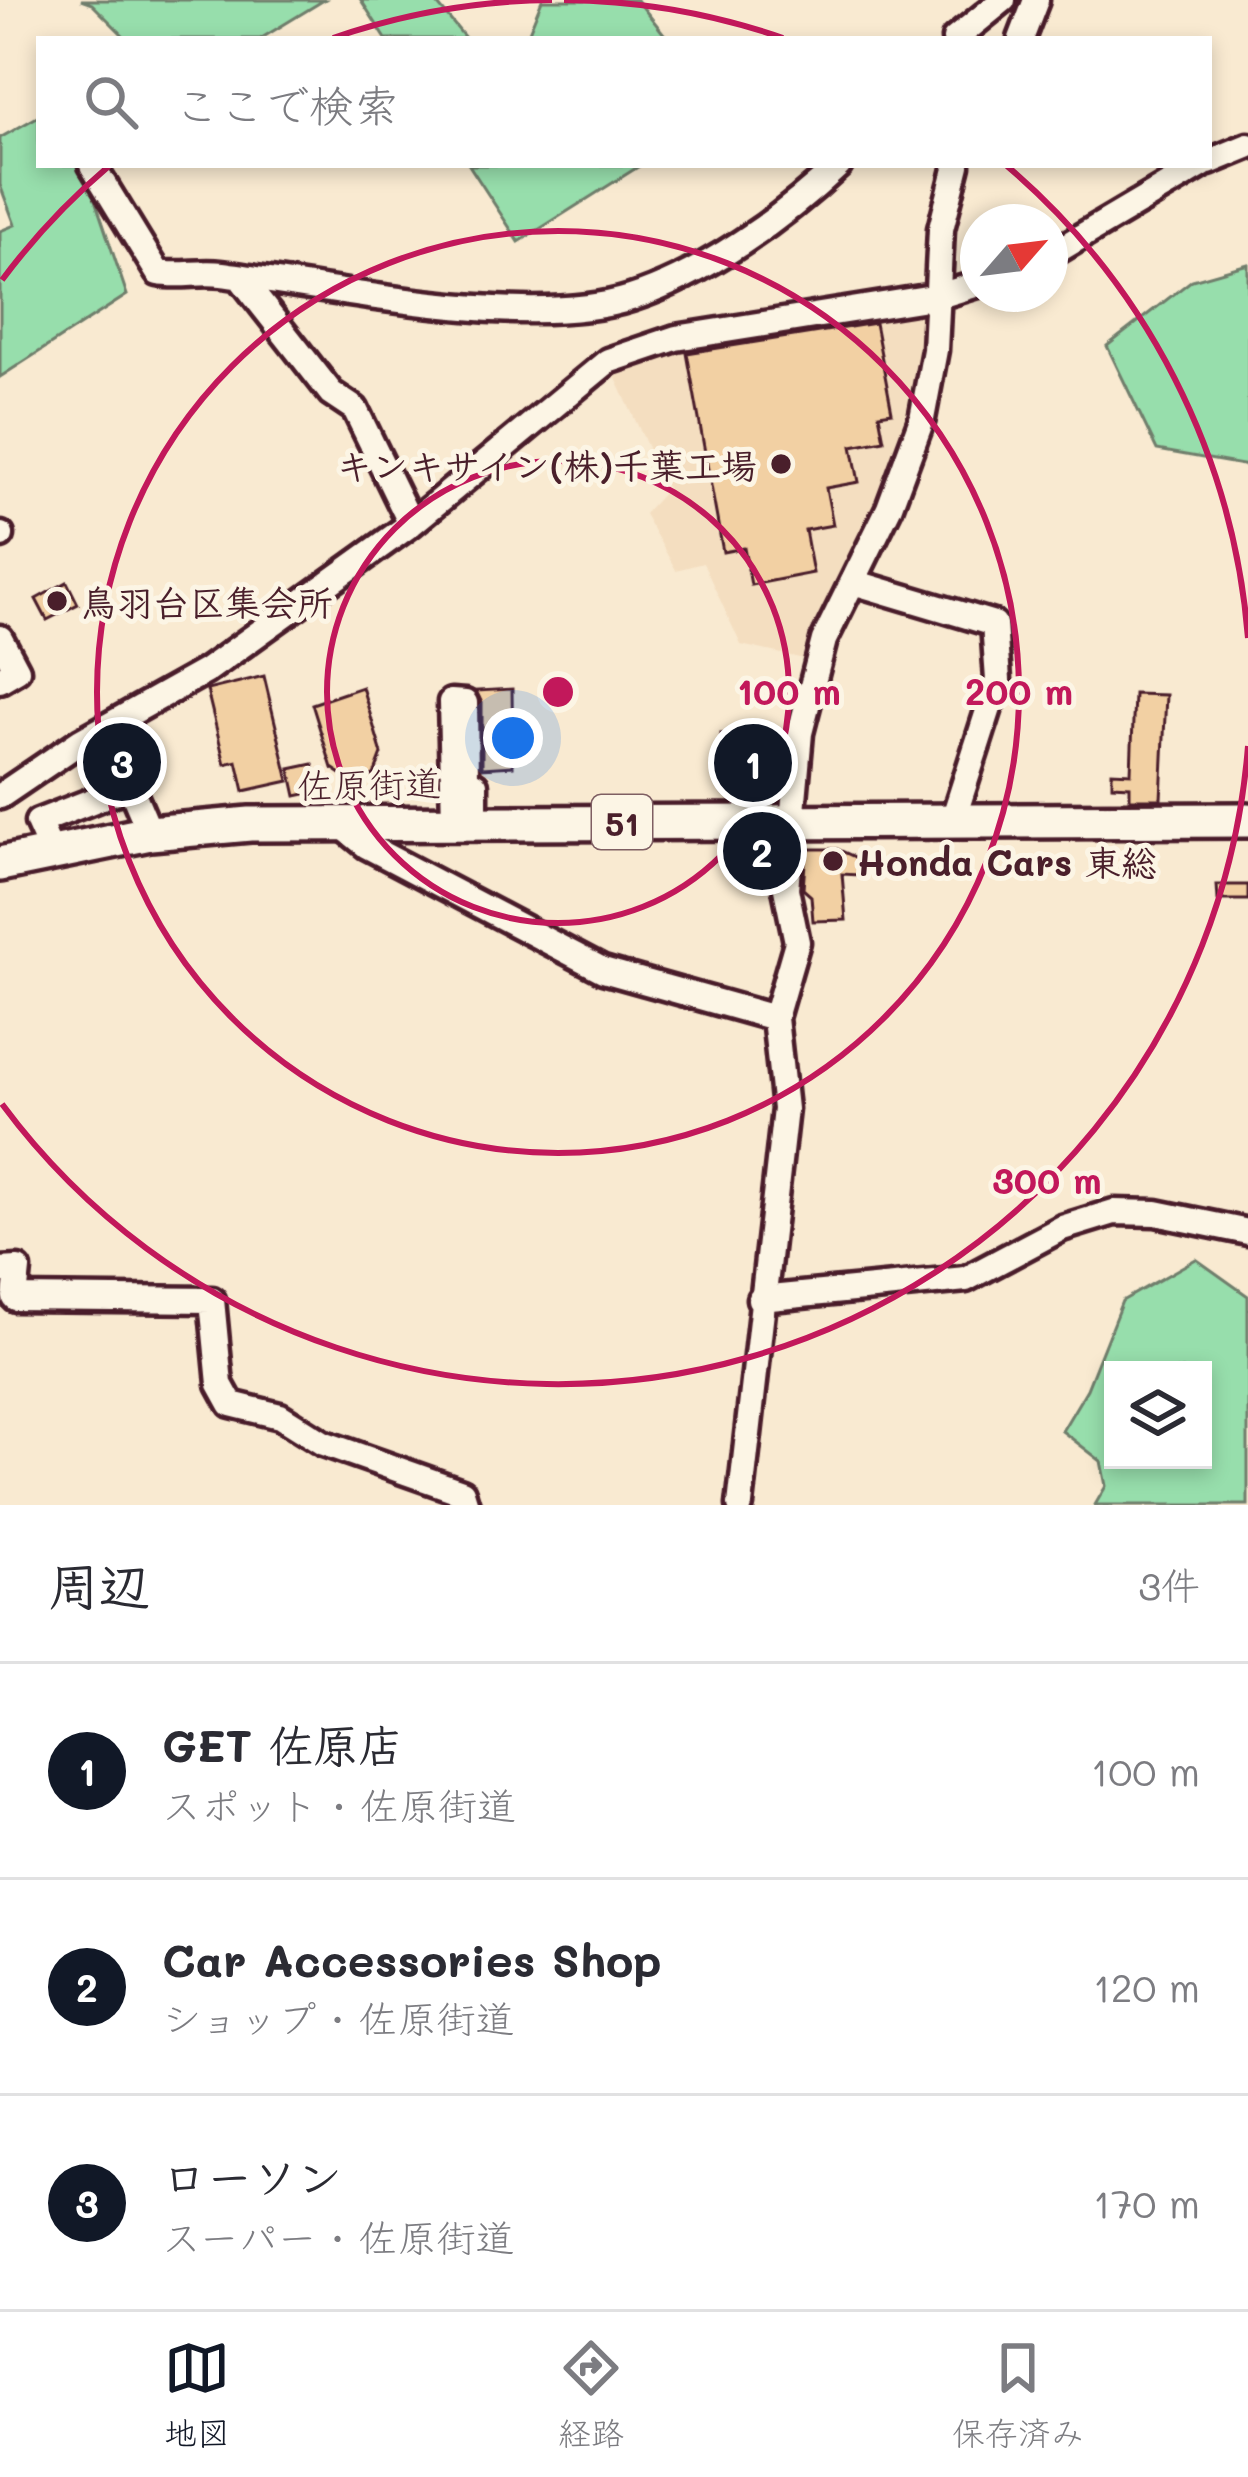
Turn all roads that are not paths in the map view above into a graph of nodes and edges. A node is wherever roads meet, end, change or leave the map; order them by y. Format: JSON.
{"nodes":[{"id":1,"x":1003,"y":0,"type":"edge"},
{"id":2,"x":1036,"y":0,"type":"edge"},
{"id":3,"x":959,"y":36,"type":"edge"},
{"id":4,"x":1023,"y":36,"type":"edge"},
{"id":5,"x":1248,"y":146,"type":"edge"},
{"id":6,"x":1212,"y":161,"type":"edge"},
{"id":7,"x":94,"y":168,"type":"edge"},
{"id":8,"x":834,"y":168,"type":"edge"},
{"id":9,"x":956,"y":168,"type":"edge"},
{"id":10,"x":1198,"y":168,"type":"edge"},
{"id":11,"x":1068,"y":244,"type":"edge"},
{"id":12,"x":240,"y":277,"type":"junction"},
{"id":13,"x":960,"y":290,"type":"edge"},
{"id":14,"x":939,"y":296,"type":"junction"},
{"id":15,"x":411,"y":524,"type":"junction"},
{"id":16,"x":853,"y":582,"type":"junction"},
{"id":17,"x":0,"y":638,"type":"edge"},
{"id":18,"x":0,"y":680,"type":"edge"},
{"id":19,"x":0,"y":796,"type":"edge"},
{"id":20,"x":1248,"y":820,"type":"edge"},
{"id":21,"x":952,"y":823,"type":"junction"},
{"id":22,"x":340,"y":824,"type":"junction"},
{"id":23,"x":795,"y":825,"type":"junction"},
{"id":24,"x":151,"y":833,"type":"junction"},
{"id":25,"x":51,"y":850,"type":"junction"},
{"id":26,"x":0,"y":864,"type":"edge"},
{"id":27,"x":775,"y":1018,"type":"junction"},
{"id":28,"x":1248,"y":1232,"type":"edge"},
{"id":29,"x":0,"y":1270,"type":"edge"},
{"id":30,"x":760,"y":1299,"type":"junction"},
{"id":31,"x":466,"y":1505,"type":"edge"},
{"id":32,"x":740,"y":1505,"type":"edge"}],
"edges":[{"from":1,"to":3,"type":"street"},
{"from":2,"to":4,"type":"street"},
{"from":5,"to":6,"type":"street"},
{"from":7,"to":12,"type":"street"},
{"from":8,"to":12,"type":"street"},
{"from":9,"to":14,"type":"street"},
{"from":10,"to":11,"type":"street"},
{"from":12,"to":15,"type":"street"},
{"from":13,"to":14,"type":"street"},
{"from":14,"to":15,"type":"street"},
{"from":14,"to":16,"type":"street"},
{"from":15,"to":19,"type":"street"},
{"from":16,"to":21,"type":"street"},
{"from":16,"to":23,"type":"street"},
{"from":17,"to":18,"type":"street"},
{"from":20,"to":21,"type":"highway","name":"佐原街道","number":"51"},
{"from":21,"to":23,"type":"highway","name":"佐原街道","number":"51"},
{"from":22,"to":23,"type":"highway","name":"佐原街道","number":"51"},
{"from":22,"to":24,"type":"highway","name":"佐原街道","number":"51"},
{"from":22,"to":27,"type":"street"},
{"from":23,"to":27,"type":"street"},
{"from":24,"to":25,"type":"highway","name":"佐原街道","number":"51"},
{"from":24,"to":25,"type":"street"},
{"from":25,"to":26,"type":"highway","name":"佐原街道","number":"51"},
{"from":27,"to":30,"type":"street"},
{"from":28,"to":30,"type":"street"},
{"from":29,"to":31,"type":"street"},
{"from":30,"to":32,"type":"street"}]}
